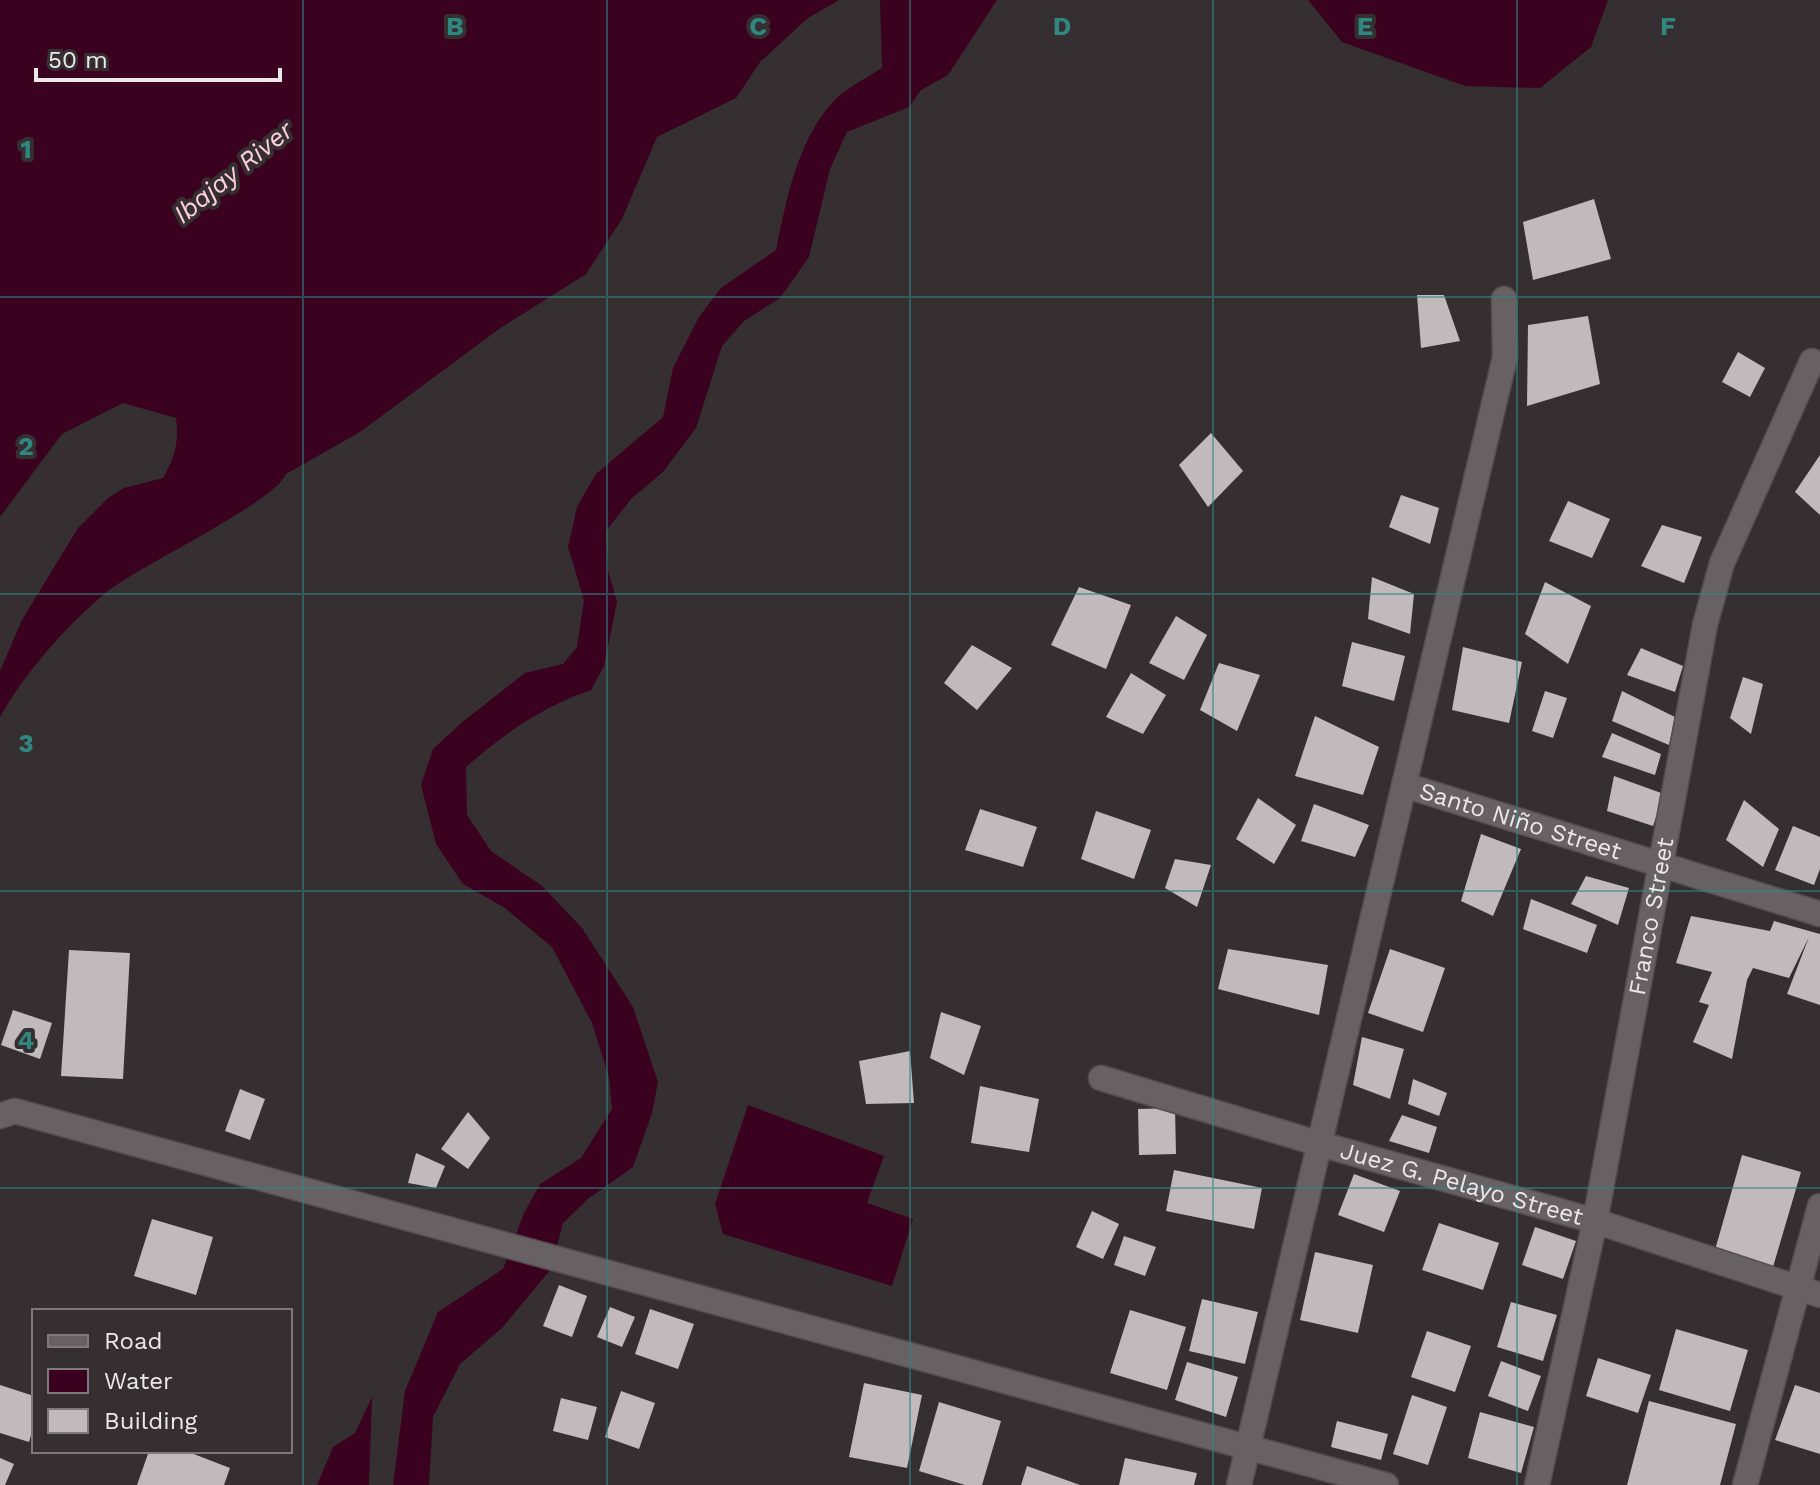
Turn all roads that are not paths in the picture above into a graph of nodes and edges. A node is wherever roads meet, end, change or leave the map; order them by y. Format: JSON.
{"nodes":[{"id":1,"x":1504,"y":299,"type":"dead end"},
{"id":2,"x":1812,"y":361,"type":"dead end"},
{"id":3,"x":1404,"y":785,"type":"junction"},
{"id":4,"x":1664,"y":865,"type":"junction"},
{"id":5,"x":1820,"y":914,"type":"edge"},
{"id":6,"x":1101,"y":1078,"type":"dead end"},
{"id":7,"x":0,"y":1116,"type":"edge"},
{"id":8,"x":1320,"y":1144,"type":"junction"},
{"id":9,"x":1820,"y":1206,"type":"edge"},
{"id":10,"x":1595,"y":1221,"type":"junction"},
{"id":11,"x":1809,"y":1291,"type":"edge"},
{"id":12,"x":1249,"y":1447,"type":"junction"},
{"id":13,"x":1239,"y":1485,"type":"edge"},
{"id":14,"x":1386,"y":1485,"type":"edge"},
{"id":15,"x":1537,"y":1485,"type":"edge"},
{"id":16,"x":1745,"y":1485,"type":"edge"}],
"edges":[{"from":1,"to":3,"type":"street"},
{"from":2,"to":4,"type":"street","name":"Franco Street"},
{"from":3,"to":4,"type":"street","name":"Santo Niño Street"},
{"from":3,"to":8,"type":"street"},
{"from":4,"to":5,"type":"street","name":"Santo Niño Street"},
{"from":4,"to":10,"type":"street","name":"Franco Street"},
{"from":6,"to":8,"type":"street","name":"Juez G. Pelayo Street"},
{"from":7,"to":12,"type":"street"},
{"from":8,"to":10,"type":"street","name":"Juez G. Pelayo Street"},
{"from":8,"to":12,"type":"street"},
{"from":9,"to":11,"type":"street"},
{"from":10,"to":11,"type":"street","name":"Juez G. Pelayo Street"},
{"from":10,"to":15,"type":"street","name":"Franco Street"},
{"from":11,"to":16,"type":"street"},
{"from":12,"to":13,"type":"street"},
{"from":12,"to":14,"type":"street"}]}
